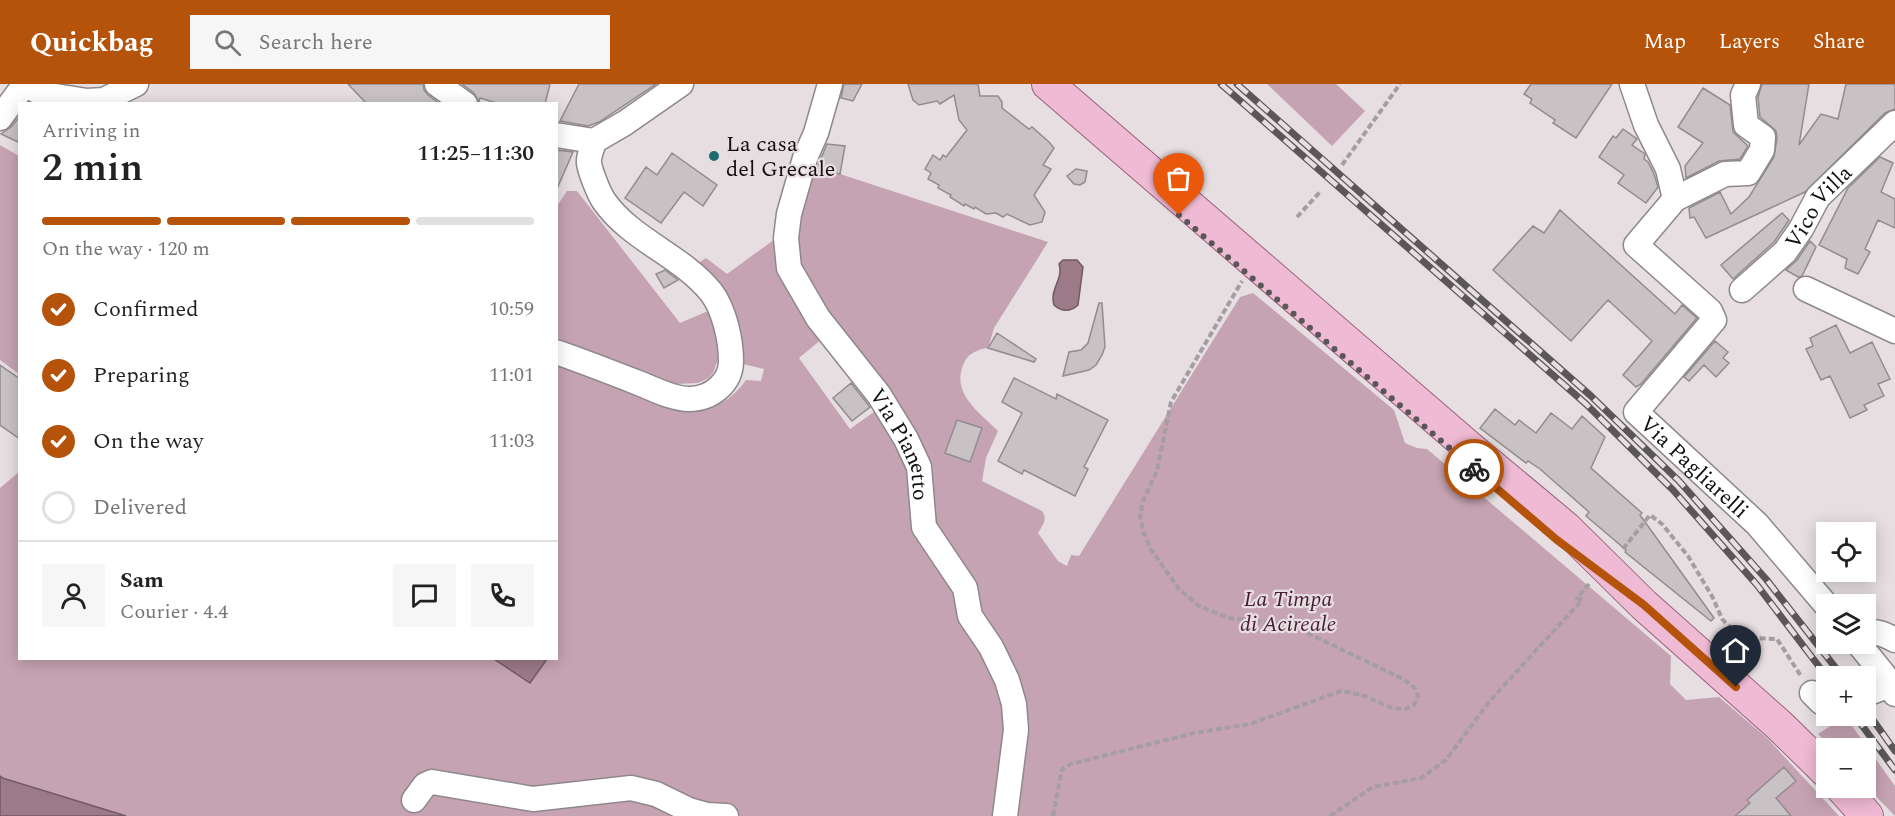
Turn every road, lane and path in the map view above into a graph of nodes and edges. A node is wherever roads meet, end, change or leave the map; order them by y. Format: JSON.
{"nodes":[{"id":1,"x":25,"y":84,"type":"edge"},
{"id":2,"x":136,"y":84,"type":"edge"},
{"id":3,"x":681,"y":84,"type":"edge"},
{"id":4,"x":830,"y":84,"type":"edge"},
{"id":5,"x":1026,"y":84,"type":"edge"},
{"id":6,"x":1048,"y":84,"type":"edge"},
{"id":7,"x":1400,"y":84,"type":"edge"},
{"id":8,"x":1632,"y":84,"type":"edge"},
{"id":9,"x":1748,"y":84,"type":"edge"},
{"id":10,"x":440,"y":85,"type":"edge"},
{"id":11,"x":462,"y":102,"type":"edge"},
{"id":12,"x":3,"y":108,"type":"edge"},
{"id":13,"x":1895,"y":123,"type":"edge"},
{"id":14,"x":558,"y":135,"type":"edge"},
{"id":15,"x":594,"y":141,"type":"junction"},
{"id":16,"x":1342,"y":165,"type":"dead end"},
{"id":17,"x":1320,"y":192,"type":"dead end"},
{"id":18,"x":1675,"y":199,"type":"junction"},
{"id":19,"x":1297,"y":217,"type":"dead end"},
{"id":20,"x":1247,"y":273,"type":"junction"},
{"id":21,"x":1806,"y":288,"type":"dead end"},
{"id":22,"x":1742,"y":290,"type":"dead end"},
{"id":23,"x":1895,"y":331,"type":"edge"},
{"id":24,"x":558,"y":353,"type":"edge"},
{"id":25,"x":1609,"y":562,"type":"junction"},
{"id":26,"x":1817,"y":594,"type":"edge"},
{"id":27,"x":1644,"y":605,"type":"junction"},
{"id":28,"x":1876,"y":633,"type":"edge"},
{"id":29,"x":1895,"y":640,"type":"edge"},
{"id":30,"x":1866,"y":654,"type":"edge"},
{"id":31,"x":1892,"y":689,"type":"edge"},
{"id":32,"x":1876,"y":692,"type":"edge"},
{"id":33,"x":1816,"y":693,"type":"edge"},
{"id":34,"x":1816,"y":761,"type":"edge"},
{"id":35,"x":1851,"y":798,"type":"edge"},
{"id":36,"x":414,"y":800,"type":"dead end"},
{"id":37,"x":726,"y":816,"type":"edge"},
{"id":38,"x":1005,"y":816,"type":"edge"},
{"id":39,"x":1053,"y":816,"type":"edge"},
{"id":40,"x":1329,"y":816,"type":"edge"},
{"id":41,"x":1867,"y":816,"type":"edge"}],
"edges":[{"from":1,"to":2,"type":"street"},
{"from":1,"to":12,"type":"street"},
{"from":3,"to":15,"type":"street"},
{"from":4,"to":38,"type":"street","name":"Via Pianetto"},
{"from":5,"to":20,"type":"main road"},
{"from":6,"to":27,"type":"main road"},
{"from":7,"to":16,"type":"path"},
{"from":8,"to":18,"type":"street"},
{"from":9,"to":18,"type":"street"},
{"from":10,"to":11,"type":"street"},
{"from":13,"to":22,"type":"street","name":"Vico Villa"},
{"from":14,"to":15,"type":"street"},
{"from":15,"to":24,"type":"street"},
{"from":17,"to":19,"type":"path"},
{"from":18,"to":26,"type":"street","name":"Via Pagliarelli"},
{"from":20,"to":25,"type":"main road"},
{"from":20,"to":39,"type":"path"},
{"from":21,"to":23,"type":"street"},
{"from":25,"to":27,"type":"main road"},
{"from":25,"to":33,"type":"path"},
{"from":25,"to":40,"type":"path"},
{"from":27,"to":34,"type":"main road"},
{"from":28,"to":29,"type":"street"},
{"from":30,"to":31,"type":"street"},
{"from":31,"to":32,"type":"street"},
{"from":35,"to":41,"type":"main road"},
{"from":36,"to":37,"type":"street"}]}
